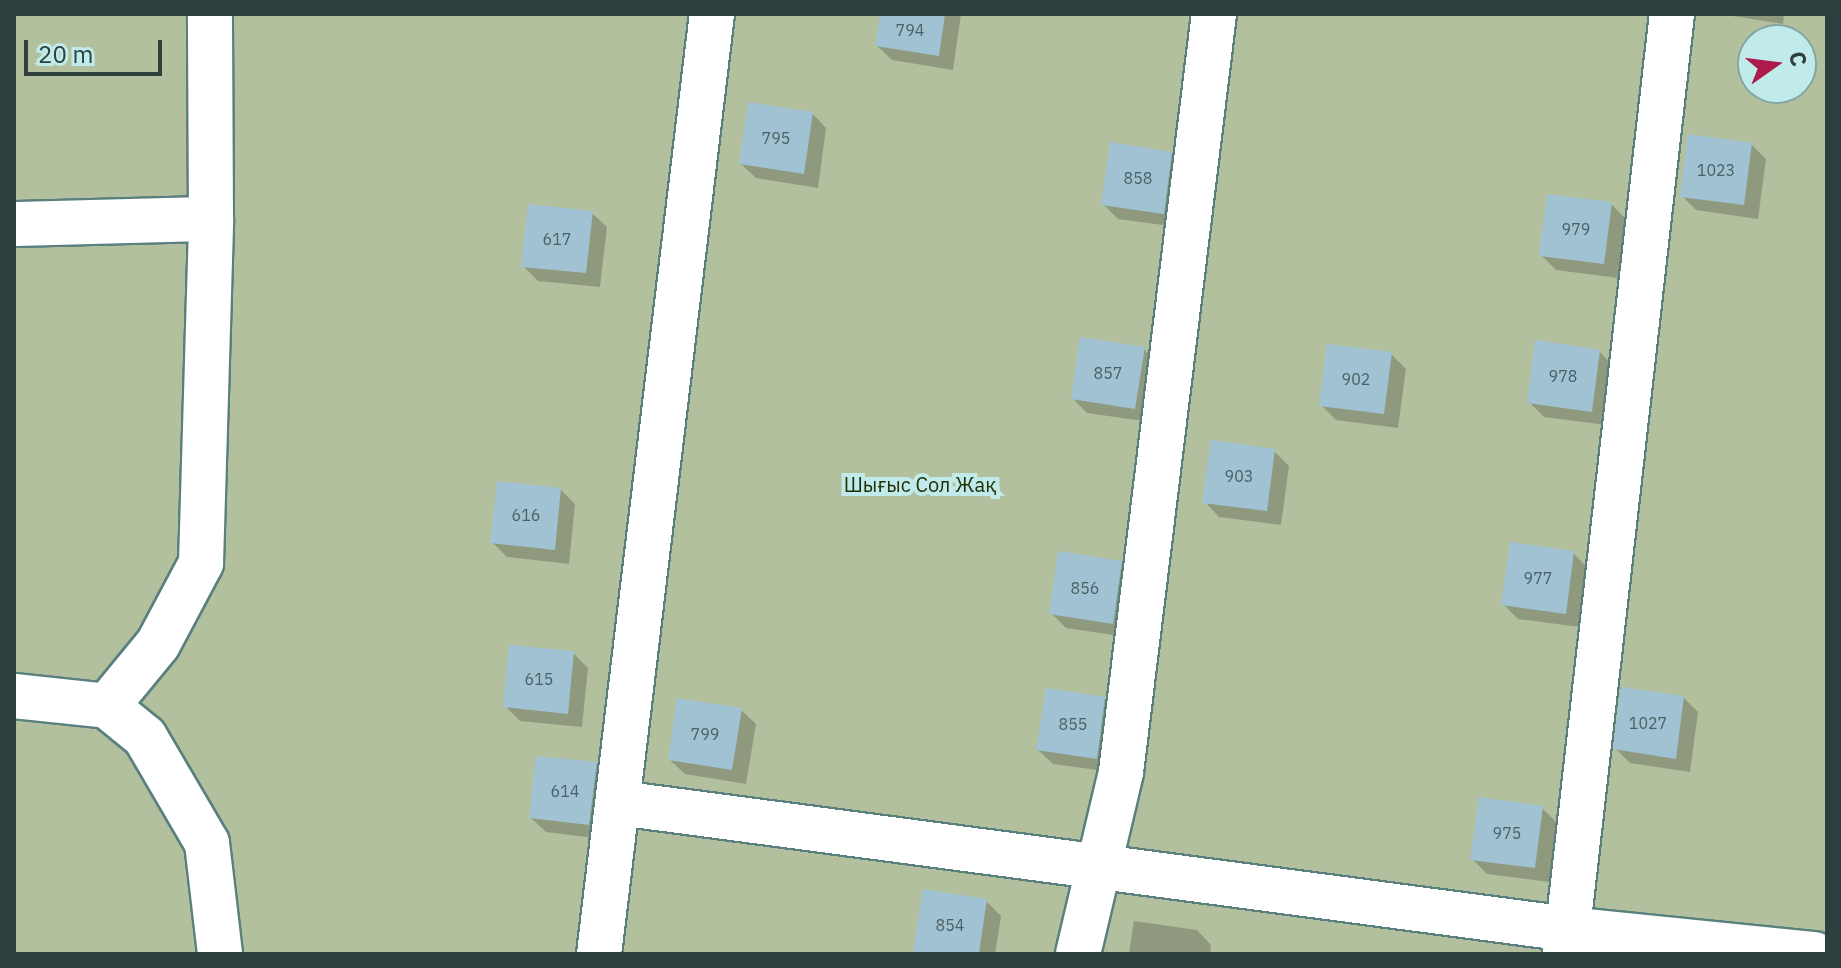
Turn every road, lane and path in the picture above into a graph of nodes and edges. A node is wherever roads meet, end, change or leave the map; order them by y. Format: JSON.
{"nodes":[{"id":1,"x":210,"y":14,"type":"edge"},
{"id":2,"x":712,"y":14,"type":"edge"},
{"id":3,"x":1214,"y":14,"type":"edge"},
{"id":4,"x":1672,"y":14,"type":"edge"},
{"id":5,"x":211,"y":219,"type":"junction"},
{"id":6,"x":14,"y":224,"type":"edge"},
{"id":7,"x":14,"y":696,"type":"edge"},
{"id":8,"x":107,"y":706,"type":"junction"},
{"id":9,"x":619,"y":803,"type":"junction"},
{"id":10,"x":1097,"y":866,"type":"junction"},
{"id":11,"x":1567,"y":941,"type":"edge"},
{"id":12,"x":220,"y":954,"type":"edge"},
{"id":13,"x":599,"y":954,"type":"edge"},
{"id":14,"x":1078,"y":954,"type":"edge"},
{"id":15,"x":1815,"y":954,"type":"edge"}],
"edges":[{"from":1,"to":5,"type":"street"},
{"from":2,"to":9,"type":"street"},
{"from":3,"to":10,"type":"street"},
{"from":4,"to":11,"type":"street"},
{"from":5,"to":6,"type":"street"},
{"from":5,"to":8,"type":"street"},
{"from":7,"to":8,"type":"street"},
{"from":8,"to":12,"type":"street"},
{"from":9,"to":10,"type":"street"},
{"from":9,"to":13,"type":"street"},
{"from":10,"to":11,"type":"street"},
{"from":10,"to":14,"type":"street"},
{"from":11,"to":15,"type":"street"}]}
